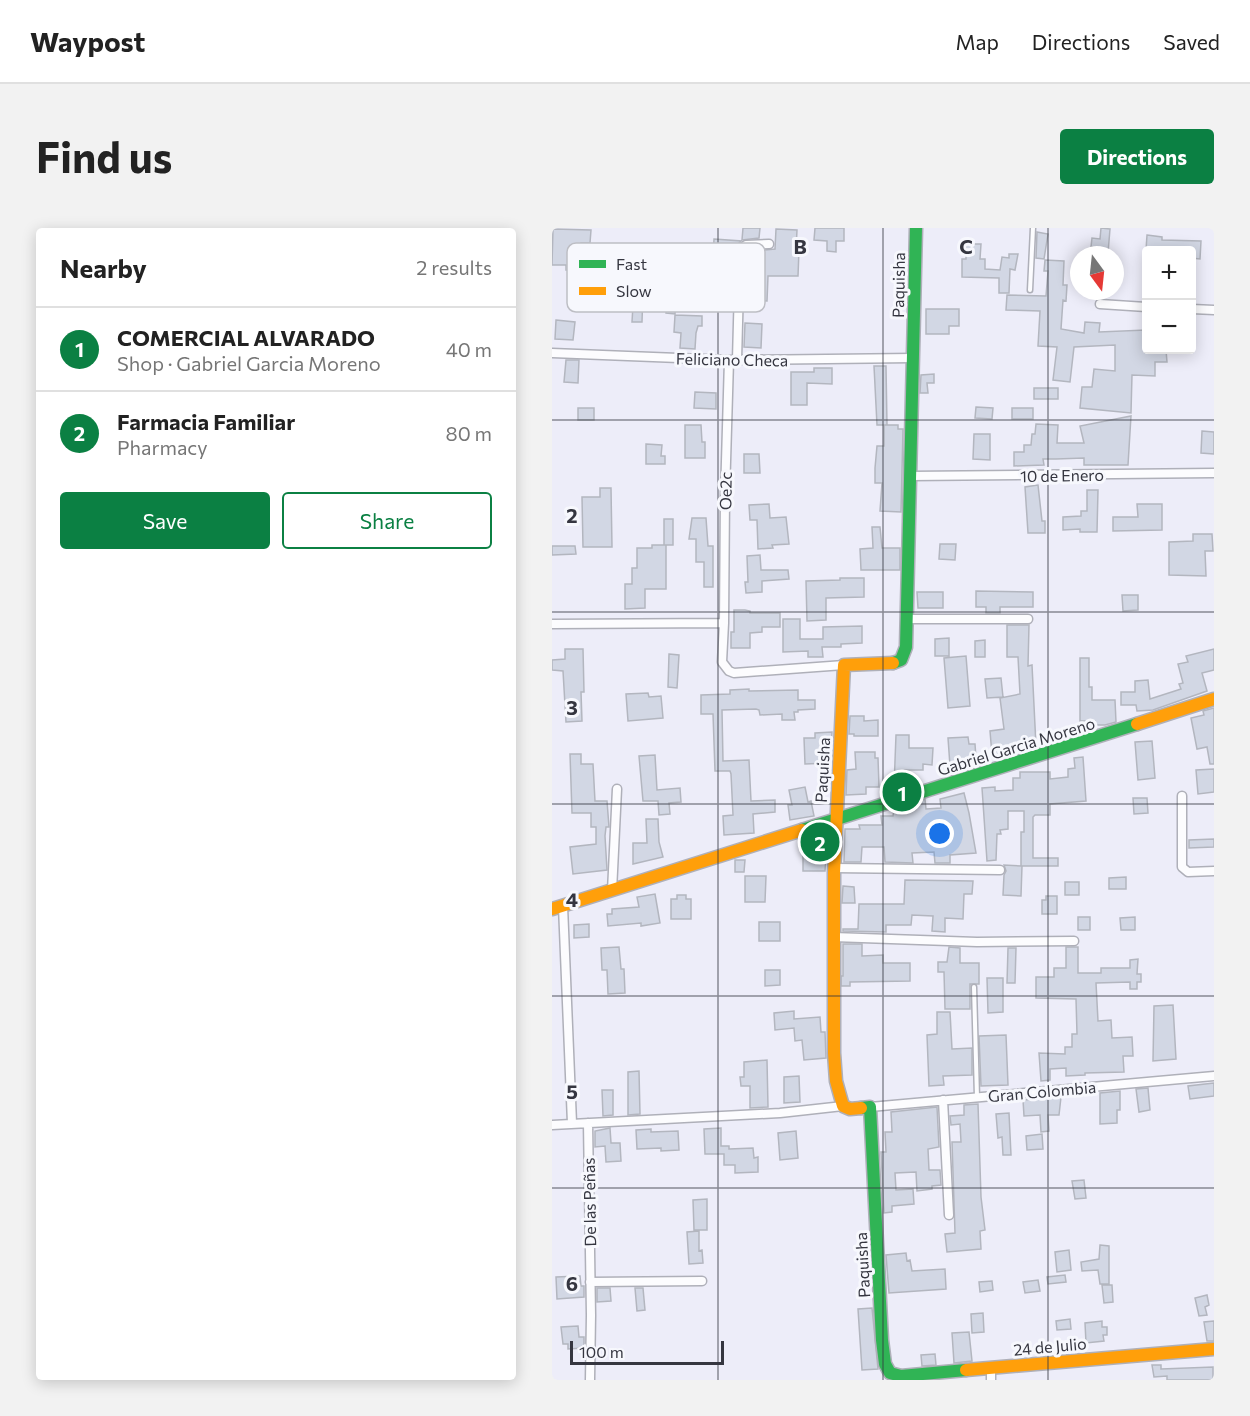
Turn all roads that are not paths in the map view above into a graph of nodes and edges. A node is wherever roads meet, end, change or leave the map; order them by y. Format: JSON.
{"nodes":[{"id":1,"x":916,"y":228,"type":"edge"},
{"id":2,"x":1033,"y":228,"type":"edge"},
{"id":3,"x":765,"y":244,"type":"edge"},
{"id":4,"x":769,"y":244,"type":"dead end"},
{"id":5,"x":1030,"y":290,"type":"dead end"},
{"id":6,"x":1100,"y":304,"type":"dead end"},
{"id":7,"x":1142,"y":306,"type":"edge"},
{"id":8,"x":1196,"y":309,"type":"edge"},
{"id":9,"x":1214,"y":310,"type":"edge"},
{"id":10,"x":736,"y":312,"type":"edge"},
{"id":11,"x":552,"y":353,"type":"edge"},
{"id":12,"x":913,"y":358,"type":"junction"},
{"id":13,"x":733,"y":360,"type":"junction"},
{"id":14,"x":1214,"y":473,"type":"edge"},
{"id":15,"x":910,"y":476,"type":"junction"},
{"id":16,"x":1028,"y":619,"type":"dead end"},
{"id":17,"x":907,"y":620,"type":"junction"},
{"id":18,"x":724,"y":623,"type":"junction"},
{"id":19,"x":552,"y":624,"type":"edge"},
{"id":20,"x":844,"y":665,"type":"junction"},
{"id":21,"x":1214,"y":699,"type":"edge"},
{"id":22,"x":617,"y":789,"type":"dead end"},
{"id":23,"x":1182,"y":796,"type":"dead end"},
{"id":24,"x":836,"y":819,"type":"junction"},
{"id":25,"x":835,"y":868,"type":"junction"},
{"id":26,"x":1000,"y":870,"type":"dead end"},
{"id":27,"x":1214,"y":871,"type":"edge"},
{"id":28,"x":612,"y":891,"type":"junction"},
{"id":29,"x":558,"y":907,"type":"edge"},
{"id":30,"x":833,"y":937,"type":"junction"},
{"id":31,"x":1074,"y":941,"type":"dead end"},
{"id":32,"x":974,"y":987,"type":"dead end"},
{"id":33,"x":1214,"y":1076,"type":"edge"},
{"id":34,"x":977,"y":1097,"type":"junction"},
{"id":35,"x":943,"y":1100,"type":"junction"},
{"id":36,"x":843,"y":1106,"type":"junction"},
{"id":37,"x":870,"y":1107,"type":"junction"},
{"id":38,"x":572,"y":1123,"type":"junction"},
{"id":39,"x":588,"y":1124,"type":"junction"},
{"id":40,"x":552,"y":1125,"type":"edge"},
{"id":41,"x":950,"y":1215,"type":"dead end"},
{"id":42,"x":702,"y":1281,"type":"dead end"},
{"id":43,"x":590,"y":1282,"type":"junction"},
{"id":44,"x":1214,"y":1349,"type":"edge"},
{"id":45,"x":890,"y":1374,"type":"joint"},
{"id":46,"x":991,"y":1374,"type":"edge"},
{"id":47,"x":590,"y":1380,"type":"edge"}],
"edges":[{"from":1,"to":12,"type":"street","name":"Paquisha"},
{"from":2,"to":5,"type":"lane"},
{"from":3,"to":4,"type":"street","name":"Oe2c"},
{"from":6,"to":7,"type":"street"},
{"from":8,"to":9,"type":"street"},
{"from":10,"to":13,"type":"street","name":"Oe2c"},
{"from":11,"to":13,"type":"street","name":"Feliciano Checa"},
{"from":12,"to":13,"type":"street","name":"Feliciano Checa"},
{"from":12,"to":15,"type":"street","name":"Paquisha"},
{"from":13,"to":18,"type":"street","name":"Oe2c"},
{"from":14,"to":15,"type":"street","name":"10 de Enero"},
{"from":15,"to":17,"type":"street","name":"Paquisha"},
{"from":16,"to":17,"type":"street"},
{"from":17,"to":20,"type":"street","name":"Paquisha"},
{"from":18,"to":19,"type":"street"},
{"from":18,"to":20,"type":"street","name":"Oe2c"},
{"from":20,"to":24,"type":"street","name":"Paquisha"},
{"from":21,"to":24,"type":"street","name":"Gabriel Garcia Moreno"},
{"from":22,"to":28,"type":"street"},
{"from":23,"to":27,"type":"street"},
{"from":24,"to":25,"type":"street","name":"Paquisha"},
{"from":24,"to":28,"type":"street","name":"Gabriel Garcia Moreno"},
{"from":25,"to":26,"type":"street"},
{"from":25,"to":30,"type":"street","name":"Paquisha"},
{"from":28,"to":29,"type":"street","name":"Gabriel Garcia Moreno"},
{"from":29,"to":38,"type":"street"},
{"from":30,"to":31,"type":"street"},
{"from":30,"to":36,"type":"street","name":"Paquisha"},
{"from":32,"to":34,"type":"lane"},
{"from":33,"to":34,"type":"street","name":"Gran Colombia"},
{"from":34,"to":35,"type":"street","name":"Gran Colombia"},
{"from":35,"to":37,"type":"street","name":"Gran Colombia"},
{"from":35,"to":41,"type":"street"},
{"from":36,"to":37,"type":"street"},
{"from":36,"to":39,"type":"street"},
{"from":37,"to":45,"type":"street","name":"Paquisha"},
{"from":38,"to":39,"type":"street"},
{"from":38,"to":40,"type":"street"},
{"from":39,"to":43,"type":"street","name":"De las Peñas"},
{"from":42,"to":43,"type":"street"},
{"from":43,"to":47,"type":"street","name":"De las Peñas"},
{"from":44,"to":46,"type":"street","name":"24 de Julio"},
{"from":45,"to":46,"type":"street","name":"24 de Julio"}]}
